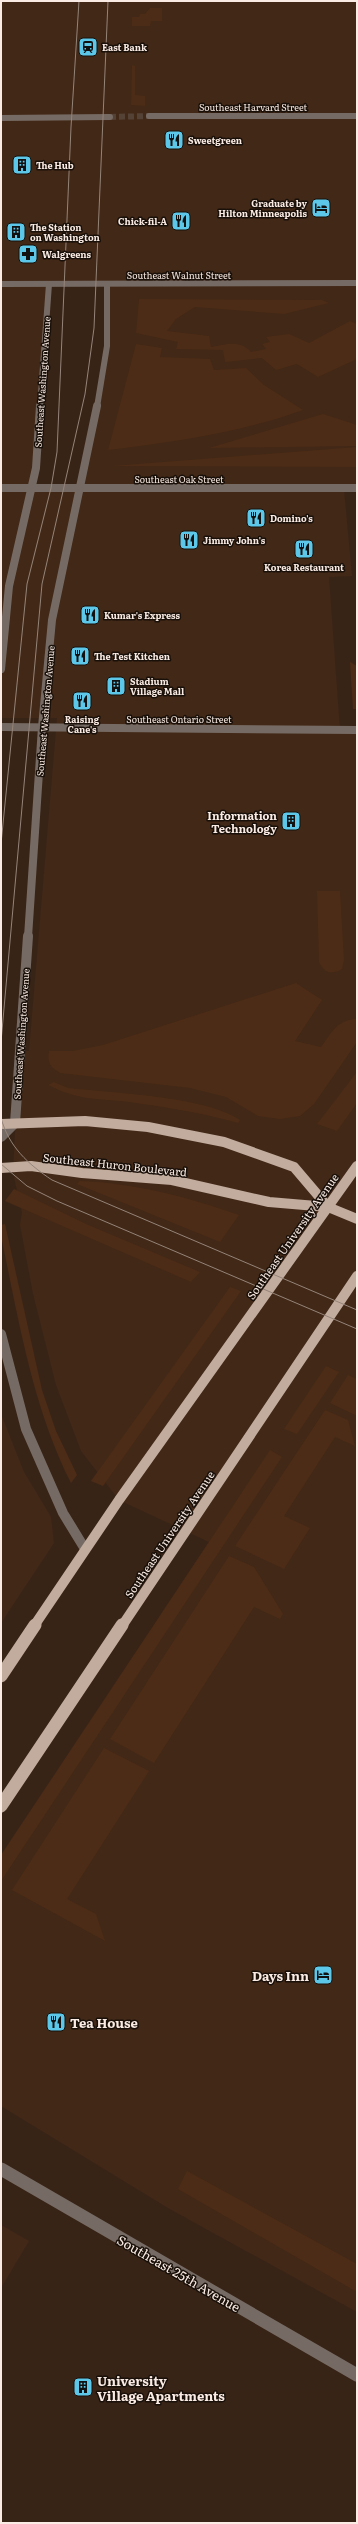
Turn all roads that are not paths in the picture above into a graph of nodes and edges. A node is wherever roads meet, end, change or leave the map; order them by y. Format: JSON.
{"nodes":[{"id":1,"x":149,"y":116,"type":"tunnel mouth"},
{"id":2,"x":357,"y":116,"type":"edge"},
{"id":3,"x":110,"y":117,"type":"tunnel mouth"},
{"id":4,"x":1,"y":118,"type":"edge"},
{"id":5,"x":357,"y":283,"type":"edge"},
{"id":6,"x":1,"y":284,"type":"edge"},
{"id":7,"x":49,"y":284,"type":"junction"},
{"id":8,"x":107,"y":284,"type":"junction"},
{"id":9,"x":1,"y":488,"type":"edge"},
{"id":10,"x":32,"y":488,"type":"junction"},
{"id":11,"x":78,"y":488,"type":"junction"},
{"id":12,"x":357,"y":488,"type":"edge"},
{"id":13,"x":1,"y":669,"type":"edge"},
{"id":14,"x":42,"y":727,"type":"junction"},
{"id":15,"x":1,"y":728,"type":"edge"},
{"id":16,"x":357,"y":730,"type":"edge"},
{"id":17,"x":15,"y":1123,"type":"junction"},
{"id":18,"x":1,"y":1124,"type":"edge"},
{"id":19,"x":1,"y":1137,"type":"edge"},
{"id":20,"x":357,"y":1166,"type":"edge"},
{"id":21,"x":1,"y":1168,"type":"edge"},
{"id":22,"x":328,"y":1207,"type":"junction"},
{"id":23,"x":357,"y":1220,"type":"edge"},
{"id":24,"x":357,"y":1276,"type":"edge"},
{"id":25,"x":1,"y":1334,"type":"edge"},
{"id":26,"x":85,"y":1549,"type":"junction"},
{"id":27,"x":1,"y":1676,"type":"edge"},
{"id":28,"x":1,"y":1806,"type":"edge"},
{"id":29,"x":1,"y":2169,"type":"edge"},
{"id":30,"x":357,"y":2375,"type":"edge"}],
"edges":[{"from":1,"to":2,"type":"street","name":"Southeast Harvard Street"},
{"from":3,"to":4,"type":"street"},
{"from":5,"to":8,"type":"street","name":"Southeast Walnut Street"},
{"from":6,"to":7,"type":"street","name":"Southeast Walnut Street"},
{"from":7,"to":8,"type":"street","name":"Southeast Walnut Street"},
{"from":7,"to":10,"type":"street","name":"Southeast Washington Avenue"},
{"from":8,"to":11,"type":"street","name":"Southeast Washington Avenue"},
{"from":9,"to":10,"type":"street","name":"Southeast Oak Street"},
{"from":10,"to":11,"type":"street","name":"Southeast Oak Street"},
{"from":10,"to":13,"type":"street","name":"Southeast Washington Avenue"},
{"from":11,"to":12,"type":"street","name":"Southeast Oak Street"},
{"from":11,"to":14,"type":"street","name":"Southeast Washington Avenue"},
{"from":14,"to":15,"type":"street","name":"Southeast Ontario Street"},
{"from":14,"to":16,"type":"street","name":"Southeast Ontario Street"},
{"from":14,"to":17,"type":"street","name":"Southeast Washington Avenue"},
{"from":17,"to":18,"type":"main road"},
{"from":17,"to":19,"type":"street"},
{"from":17,"to":22,"type":"main road"},
{"from":20,"to":22,"type":"main road","name":"Southeast University Avenue"},
{"from":21,"to":22,"type":"main road","name":"Southeast Huron Boulevard"},
{"from":22,"to":23,"type":"main road"},
{"from":22,"to":26,"type":"main road","name":"Southeast University Avenue"},
{"from":24,"to":28,"type":"main road","name":"Southeast University Avenue"},
{"from":25,"to":26,"type":"street"},
{"from":26,"to":27,"type":"main road","name":"Southeast University Avenue"},
{"from":29,"to":30,"type":"street","name":"Southeast 25th Avenue"}]}
